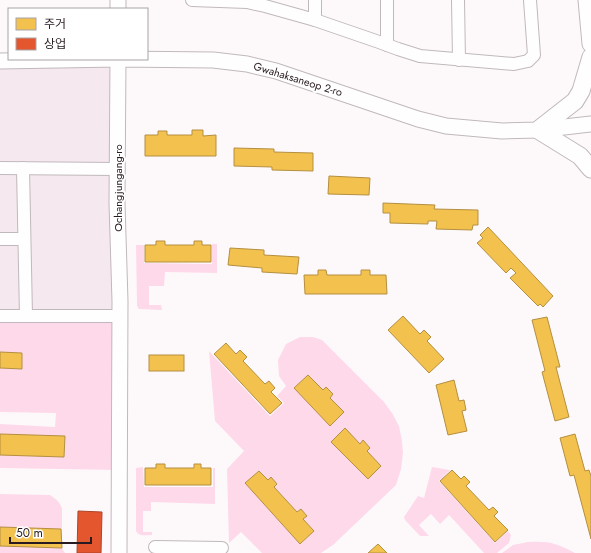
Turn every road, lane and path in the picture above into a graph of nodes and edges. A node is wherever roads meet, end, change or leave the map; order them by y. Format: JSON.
{"nodes":[{"id":1,"x":192,"y":0,"type":"edge"},
{"id":2,"x":315,"y":0,"type":"edge"},
{"id":3,"x":387,"y":0,"type":"edge"},
{"id":4,"x":458,"y":0,"type":"edge"},
{"id":5,"x":530,"y":0,"type":"edge"},
{"id":6,"x":587,"y":0,"type":"edge"},
{"id":7,"x":247,"y":1,"type":"edge"},
{"id":8,"x":315,"y":20,"type":"junction"},
{"id":9,"x":591,"y":44,"type":"edge"},
{"id":10,"x":387,"y":45,"type":"junction"},
{"id":11,"x":591,"y":57,"type":"edge"},
{"id":12,"x":148,"y":59,"type":"edge"},
{"id":13,"x":59,"y":60,"type":"edge"},
{"id":14,"x":118,"y":60,"type":"edge"},
{"id":15,"x":459,"y":60,"type":"junction"},
{"id":16,"x":0,"y":61,"type":"edge"},
{"id":17,"x":591,"y":124,"type":"edge"},
{"id":18,"x":538,"y":130,"type":"junction"},
{"id":19,"x":0,"y":168,"type":"edge"},
{"id":20,"x":24,"y":168,"type":"junction"},
{"id":21,"x":117,"y":169,"type":"junction"},
{"id":22,"x":591,"y":169,"type":"edge"},
{"id":23,"x":0,"y":239,"type":"edge"},
{"id":24,"x":24,"y":239,"type":"junction"},
{"id":25,"x":0,"y":316,"type":"edge"},
{"id":26,"x":26,"y":316,"type":"junction"},
{"id":27,"x":120,"y":316,"type":"junction"},
{"id":28,"x":155,"y":547,"type":"dead end"},
{"id":29,"x":222,"y":548,"type":"dead end"},
{"id":30,"x":119,"y":553,"type":"edge"}],
"edges":[{"from":1,"to":7,"type":"street"},
{"from":2,"to":8,"type":"street"},
{"from":3,"to":10,"type":"street"},
{"from":4,"to":15,"type":"street"},
{"from":5,"to":15,"type":"street"},
{"from":6,"to":9,"type":"main road"},
{"from":7,"to":8,"type":"street"},
{"from":8,"to":10,"type":"street"},
{"from":10,"to":15,"type":"street"},
{"from":11,"to":18,"type":"main road"},
{"from":12,"to":18,"type":"street","name":"Gwahaksaneop 2-ro"},
{"from":13,"to":16,"type":"street","name":"Gwahaksaneop 2-ro"},
{"from":14,"to":21,"type":"street","name":"Ochangjungang-ro"},
{"from":17,"to":18,"type":"street","name":"Gwahaksaneop 2-ro"},
{"from":18,"to":22,"type":"main road"},
{"from":19,"to":20,"type":"street"},
{"from":20,"to":21,"type":"street"},
{"from":20,"to":24,"type":"street"},
{"from":21,"to":27,"type":"street","name":"Ochangjungang-ro"},
{"from":23,"to":24,"type":"street"},
{"from":24,"to":26,"type":"street"},
{"from":25,"to":26,"type":"street"},
{"from":26,"to":27,"type":"street"},
{"from":27,"to":30,"type":"street","name":"Ochangjungang-ro"},
{"from":28,"to":29,"type":"street"}]}
